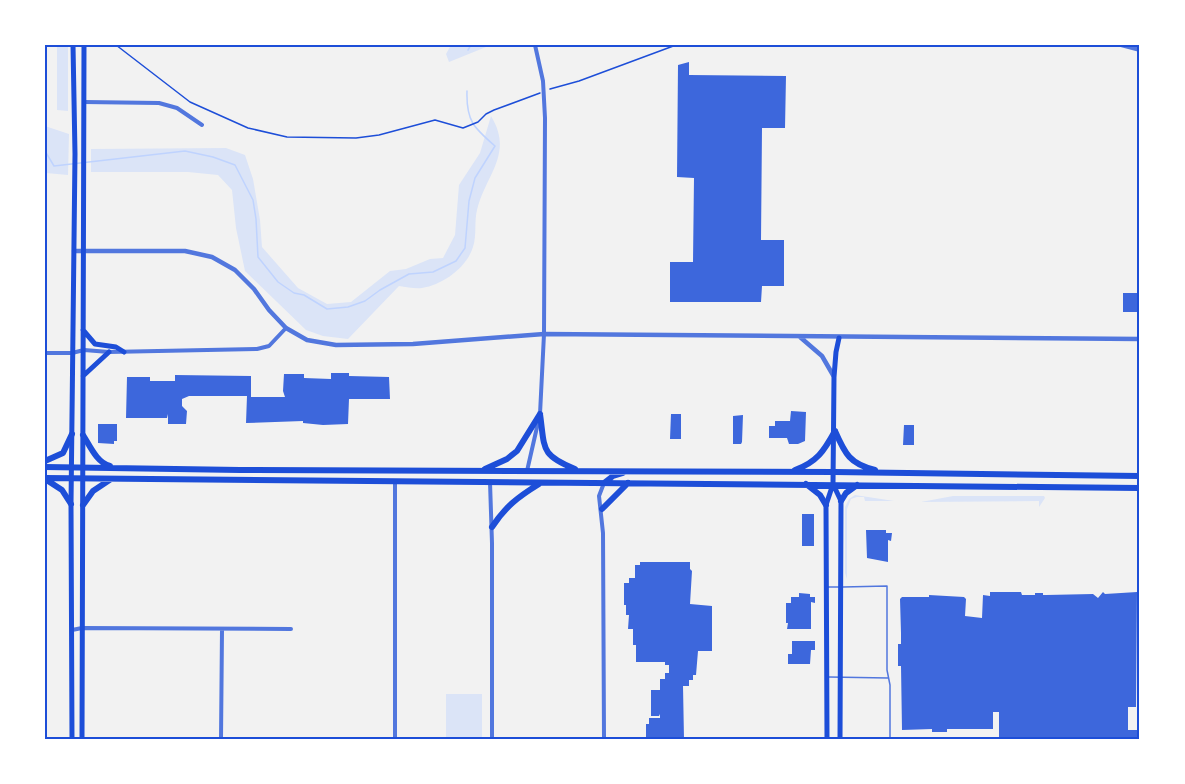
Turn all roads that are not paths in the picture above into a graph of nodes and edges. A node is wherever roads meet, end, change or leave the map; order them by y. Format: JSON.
{"nodes":[{"id":1,"x":73,"y":45,"type":"edge"},
{"id":2,"x":84,"y":45,"type":"edge"},
{"id":3,"x":535,"y":45,"type":"edge"},
{"id":4,"x":1121,"y":45,"type":"edge"},
{"id":5,"x":1140,"y":50,"type":"edge"},
{"id":6,"x":84,"y":102,"type":"junction"},
{"id":7,"x":202,"y":125,"type":"dead end"},
{"id":8,"x":74,"y":251,"type":"junction"},
{"id":9,"x":85,"y":251,"type":"junction"},
{"id":10,"x":286,"y":328,"type":"junction"},
{"id":11,"x":83,"y":330,"type":"junction"},
{"id":12,"x":544,"y":334,"type":"junction"},
{"id":13,"x":800,"y":337,"type":"junction"},
{"id":14,"x":840,"y":338,"type":"junction"},
{"id":15,"x":1140,"y":339,"type":"edge"},
{"id":16,"x":84,"y":350,"type":"junction"},
{"id":17,"x":109,"y":352,"type":"junction"},
{"id":18,"x":124,"y":352,"type":"junction"},
{"id":19,"x":45,"y":353,"type":"edge"},
{"id":20,"x":72,"y":353,"type":"junction"},
{"id":21,"x":83,"y":376,"type":"junction"},
{"id":22,"x":834,"y":377,"type":"junction"},
{"id":23,"x":540,"y":414,"type":"junction"},
{"id":24,"x":835,"y":431,"type":"junction"},
{"id":25,"x":72,"y":434,"type":"junction"},
{"id":26,"x":83,"y":435,"type":"junction"},
{"id":27,"x":45,"y":461,"type":"edge"},
{"id":28,"x":45,"y":466,"type":"edge"},
{"id":29,"x":72,"y":466,"type":"junction"},
{"id":30,"x":84,"y":467,"type":"junction"},
{"id":31,"x":117,"y":467,"type":"junction"},
{"id":32,"x":418,"y":469,"type":"junction"},
{"id":33,"x":483,"y":470,"type":"junction"},
{"id":34,"x":578,"y":470,"type":"junction"},
{"id":35,"x":527,"y":471,"type":"junction"},
{"id":36,"x":632,"y":471,"type":"junction"},
{"id":37,"x":788,"y":472,"type":"junction"},
{"id":38,"x":834,"y":472,"type":"junction"},
{"id":39,"x":887,"y":473,"type":"junction"},
{"id":40,"x":1069,"y":474,"type":"junction"},
{"id":41,"x":1140,"y":476,"type":"edge"},
{"id":42,"x":45,"y":478,"type":"edge"},
{"id":43,"x":72,"y":478,"type":"junction"},
{"id":44,"x":84,"y":478,"type":"junction"},
{"id":45,"x":112,"y":478,"type":"junction"},
{"id":46,"x":395,"y":481,"type":"junction"},
{"id":47,"x":490,"y":482,"type":"junction"},
{"id":48,"x":503,"y":482,"type":"junction"},
{"id":49,"x":541,"y":483,"type":"junction"},
{"id":50,"x":604,"y":483,"type":"junction"},
{"id":51,"x":628,"y":483,"type":"junction"},
{"id":52,"x":806,"y":483,"type":"junction"},
{"id":53,"x":833,"y":484,"type":"junction"},
{"id":54,"x":857,"y":485,"type":"junction"},
{"id":55,"x":1055,"y":487,"type":"junction"},
{"id":56,"x":1140,"y":488,"type":"edge"},
{"id":57,"x":841,"y":501,"type":"junction"},
{"id":58,"x":71,"y":504,"type":"junction"},
{"id":59,"x":83,"y":505,"type":"junction"},
{"id":60,"x":826,"y":505,"type":"junction"},
{"id":61,"x":602,"y":509,"type":"junction"},
{"id":62,"x":492,"y":527,"type":"junction"},
{"id":63,"x":827,"y":587,"type":"junction"},
{"id":64,"x":841,"y":587,"type":"junction"},
{"id":65,"x":82,"y":628,"type":"junction"},
{"id":66,"x":291,"y":629,"type":"dead end"},
{"id":67,"x":72,"y":630,"type":"junction"},
{"id":68,"x":222,"y":630,"type":"junction"},
{"id":69,"x":827,"y":676,"type":"junction"},
{"id":70,"x":840,"y":678,"type":"junction"},
{"id":71,"x":888,"y":678,"type":"junction"},
{"id":72,"x":72,"y":739,"type":"edge"},
{"id":73,"x":82,"y":739,"type":"edge"},
{"id":74,"x":221,"y":739,"type":"edge"},
{"id":75,"x":395,"y":739,"type":"edge"},
{"id":76,"x":492,"y":739,"type":"edge"},
{"id":77,"x":604,"y":739,"type":"edge"},
{"id":78,"x":827,"y":739,"type":"edge"},
{"id":79,"x":840,"y":739,"type":"edge"},
{"id":80,"x":890,"y":739,"type":"edge"}],
"edges":[{"from":1,"to":8,"type":"main road"},
{"from":2,"to":6,"type":"main road"},
{"from":3,"to":12,"type":"street"},
{"from":4,"to":5,"type":"street"},
{"from":6,"to":7,"type":"street"},
{"from":6,"to":9,"type":"main road"},
{"from":8,"to":9,"type":"street"},
{"from":8,"to":20,"type":"main road"},
{"from":9,"to":10,"type":"street"},
{"from":9,"to":11,"type":"main road"},
{"from":10,"to":12,"type":"street"},
{"from":10,"to":18,"type":"street"},
{"from":11,"to":16,"type":"main road"},
{"from":11,"to":18,"type":"main road"},
{"from":12,"to":13,"type":"street"},
{"from":12,"to":23,"type":"street"},
{"from":13,"to":14,"type":"street"},
{"from":13,"to":22,"type":"street"},
{"from":14,"to":15,"type":"street"},
{"from":14,"to":22,"type":"main road"},
{"from":16,"to":17,"type":"street"},
{"from":16,"to":20,"type":"street"},
{"from":16,"to":21,"type":"main road"},
{"from":17,"to":18,"type":"street"},
{"from":17,"to":21,"type":"main road"},
{"from":19,"to":20,"type":"street"},
{"from":20,"to":25,"type":"main road"},
{"from":21,"to":26,"type":"main road"},
{"from":22,"to":24,"type":"main road"},
{"from":23,"to":33,"type":"highway"},
{"from":23,"to":34,"type":"highway"},
{"from":23,"to":35,"type":"street"},
{"from":24,"to":37,"type":"highway"},
{"from":24,"to":38,"type":"main road"},
{"from":24,"to":39,"type":"highway"},
{"from":25,"to":27,"type":"highway"},
{"from":25,"to":29,"type":"main road"},
{"from":26,"to":30,"type":"main road"},
{"from":26,"to":31,"type":"highway"},
{"from":28,"to":29,"type":"highway"},
{"from":29,"to":30,"type":"highway"},
{"from":29,"to":43,"type":"main road"},
{"from":30,"to":31,"type":"highway"},
{"from":30,"to":44,"type":"main road"},
{"from":31,"to":32,"type":"highway"},
{"from":32,"to":33,"type":"highway"},
{"from":32,"to":46,"type":"highway"},
{"from":33,"to":35,"type":"highway"},
{"from":34,"to":35,"type":"highway"},
{"from":34,"to":36,"type":"highway"},
{"from":35,"to":48,"type":"highway"},
{"from":36,"to":37,"type":"highway"},
{"from":36,"to":50,"type":"highway"},
{"from":37,"to":38,"type":"highway"},
{"from":38,"to":39,"type":"highway"},
{"from":38,"to":53,"type":"main road"},
{"from":39,"to":40,"type":"highway"},
{"from":40,"to":41,"type":"highway"},
{"from":40,"to":55,"type":"highway"},
{"from":42,"to":43,"type":"highway"},
{"from":42,"to":58,"type":"highway"},
{"from":43,"to":44,"type":"highway"},
{"from":43,"to":58,"type":"main road"},
{"from":44,"to":45,"type":"highway"},
{"from":44,"to":59,"type":"main road"},
{"from":45,"to":46,"type":"highway"},
{"from":45,"to":59,"type":"highway"},
{"from":46,"to":47,"type":"highway"},
{"from":46,"to":75,"type":"street"},
{"from":47,"to":48,"type":"highway"},
{"from":47,"to":62,"type":"street"},
{"from":48,"to":49,"type":"highway"},
{"from":49,"to":50,"type":"highway"},
{"from":49,"to":62,"type":"highway"},
{"from":50,"to":51,"type":"highway"},
{"from":50,"to":61,"type":"street"},
{"from":51,"to":52,"type":"highway"},
{"from":51,"to":61,"type":"highway"},
{"from":52,"to":53,"type":"highway"},
{"from":52,"to":60,"type":"highway"},
{"from":53,"to":54,"type":"highway"},
{"from":53,"to":57,"type":"main road"},
{"from":53,"to":60,"type":"main road"},
{"from":54,"to":55,"type":"highway"},
{"from":54,"to":57,"type":"highway"},
{"from":55,"to":56,"type":"highway"},
{"from":57,"to":64,"type":"main road"},
{"from":58,"to":67,"type":"main road"},
{"from":59,"to":65,"type":"main road"},
{"from":60,"to":63,"type":"main road"},
{"from":61,"to":77,"type":"street"},
{"from":62,"to":76,"type":"street"},
{"from":63,"to":64,"type":"lane"},
{"from":63,"to":69,"type":"main road"},
{"from":64,"to":70,"type":"main road"},
{"from":64,"to":71,"type":"lane"},
{"from":65,"to":67,"type":"street"},
{"from":65,"to":68,"type":"street"},
{"from":65,"to":73,"type":"main road"},
{"from":66,"to":68,"type":"street"},
{"from":67,"to":72,"type":"main road"},
{"from":68,"to":74,"type":"street"},
{"from":69,"to":70,"type":"lane"},
{"from":69,"to":78,"type":"main road"},
{"from":70,"to":71,"type":"lane"},
{"from":70,"to":79,"type":"main road"},
{"from":71,"to":80,"type":"lane"}]}
